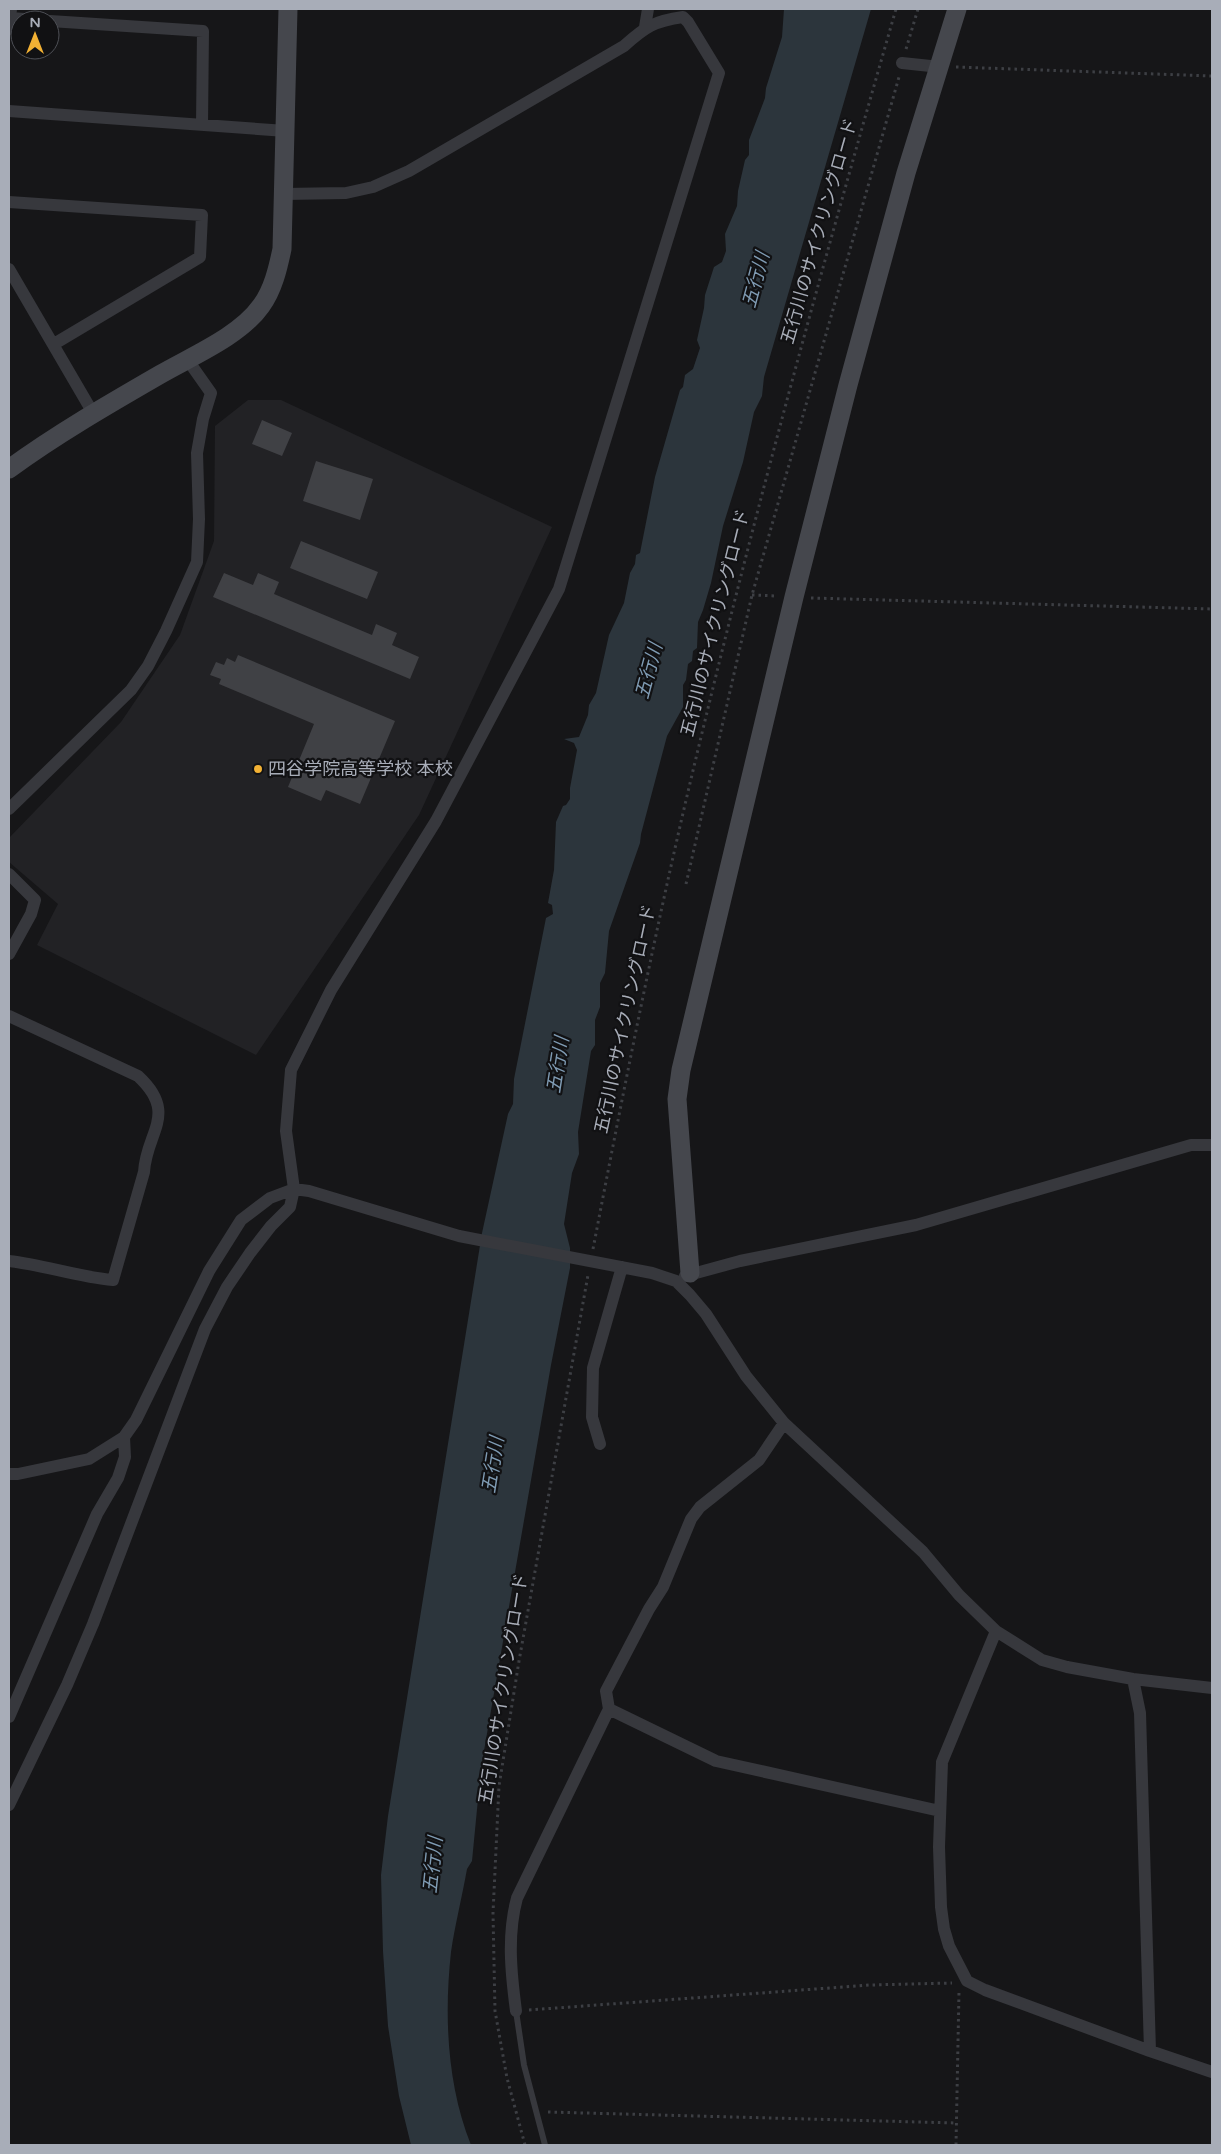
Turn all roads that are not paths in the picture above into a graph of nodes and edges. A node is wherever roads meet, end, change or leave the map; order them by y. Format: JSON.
{"nodes":[{"id":1,"x":288,"y":9,"type":"edge"},
{"id":2,"x":648,"y":9,"type":"edge"},
{"id":3,"x":957,"y":9,"type":"edge"},
{"id":4,"x":60,"y":22,"type":"edge"},
{"id":5,"x":645,"y":27,"type":"junction"},
{"id":6,"x":902,"y":63,"type":"road end"},
{"id":7,"x":940,"y":67,"type":"junction"},
{"id":8,"x":9,"y":111,"type":"edge"},
{"id":9,"x":202,"y":125,"type":"junction"},
{"id":10,"x":286,"y":131,"type":"junction"},
{"id":11,"x":284,"y":194,"type":"junction"},
{"id":12,"x":9,"y":202,"type":"edge"},
{"id":13,"x":9,"y":269,"type":"edge"},
{"id":14,"x":54,"y":344,"type":"junction"},
{"id":15,"x":187,"y":359,"type":"junction"},
{"id":16,"x":93,"y":413,"type":"junction"},
{"id":17,"x":9,"y":469,"type":"edge"},
{"id":18,"x":9,"y":809,"type":"edge"},
{"id":19,"x":9,"y":874,"type":"edge"},
{"id":20,"x":9,"y":954,"type":"edge"},
{"id":21,"x":9,"y":1016,"type":"edge"},
{"id":22,"x":1212,"y":1145,"type":"edge"},
{"id":23,"x":294,"y":1189,"type":"junction"},
{"id":24,"x":9,"y":1261,"type":"edge"},
{"id":25,"x":622,"y":1267,"type":"junction"},
{"id":26,"x":683,"y":1277,"type":"junction"},
{"id":27,"x":784,"y":1423,"type":"junction"},
{"id":28,"x":124,"y":1438,"type":"junction"},
{"id":29,"x":600,"y":1444,"type":"dead end"},
{"id":30,"x":9,"y":1474,"type":"edge"},
{"id":31,"x":996,"y":1631,"type":"junction"},
{"id":32,"x":1133,"y":1679,"type":"junction"},
{"id":33,"x":1212,"y":1688,"type":"edge"},
{"id":34,"x":609,"y":1708,"type":"junction"},
{"id":35,"x":9,"y":1717,"type":"edge"},
{"id":36,"x":9,"y":1806,"type":"edge"},
{"id":37,"x":940,"y":1811,"type":"junction"},
{"id":38,"x":516,"y":2011,"type":"joint"},
{"id":39,"x":1150,"y":2051,"type":"junction"},
{"id":40,"x":1212,"y":2072,"type":"edge"},
{"id":41,"x":545,"y":2145,"type":"edge"}],
"edges":[{"from":1,"to":10,"type":"street"},
{"from":2,"to":5,"type":"street"},
{"from":3,"to":7,"type":"street"},
{"from":4,"to":9,"type":"street"},
{"from":5,"to":11,"type":"street"},
{"from":5,"to":23,"type":"street"},
{"from":6,"to":7,"type":"street"},
{"from":7,"to":26,"type":"street"},
{"from":8,"to":9,"type":"street"},
{"from":9,"to":10,"type":"street"},
{"from":10,"to":11,"type":"street"},
{"from":11,"to":15,"type":"street"},
{"from":12,"to":14,"type":"street"},
{"from":13,"to":14,"type":"street"},
{"from":14,"to":16,"type":"street"},
{"from":15,"to":16,"type":"street"},
{"from":15,"to":18,"type":"street"},
{"from":16,"to":17,"type":"street"},
{"from":19,"to":20,"type":"street"},
{"from":21,"to":24,"type":"street"},
{"from":22,"to":26,"type":"street"},
{"from":23,"to":25,"type":"street"},
{"from":23,"to":28,"type":"street"},
{"from":23,"to":36,"type":"street"},
{"from":25,"to":26,"type":"street"},
{"from":25,"to":29,"type":"street"},
{"from":26,"to":27,"type":"street"},
{"from":27,"to":31,"type":"street"},
{"from":27,"to":34,"type":"street"},
{"from":28,"to":30,"type":"street"},
{"from":28,"to":35,"type":"street"},
{"from":31,"to":32,"type":"street"},
{"from":31,"to":37,"type":"street"},
{"from":32,"to":33,"type":"street"},
{"from":32,"to":39,"type":"street"},
{"from":34,"to":37,"type":"street"},
{"from":34,"to":38,"type":"street"},
{"from":37,"to":39,"type":"street"},
{"from":38,"to":41,"type":"lane"},
{"from":39,"to":40,"type":"street"}]}
